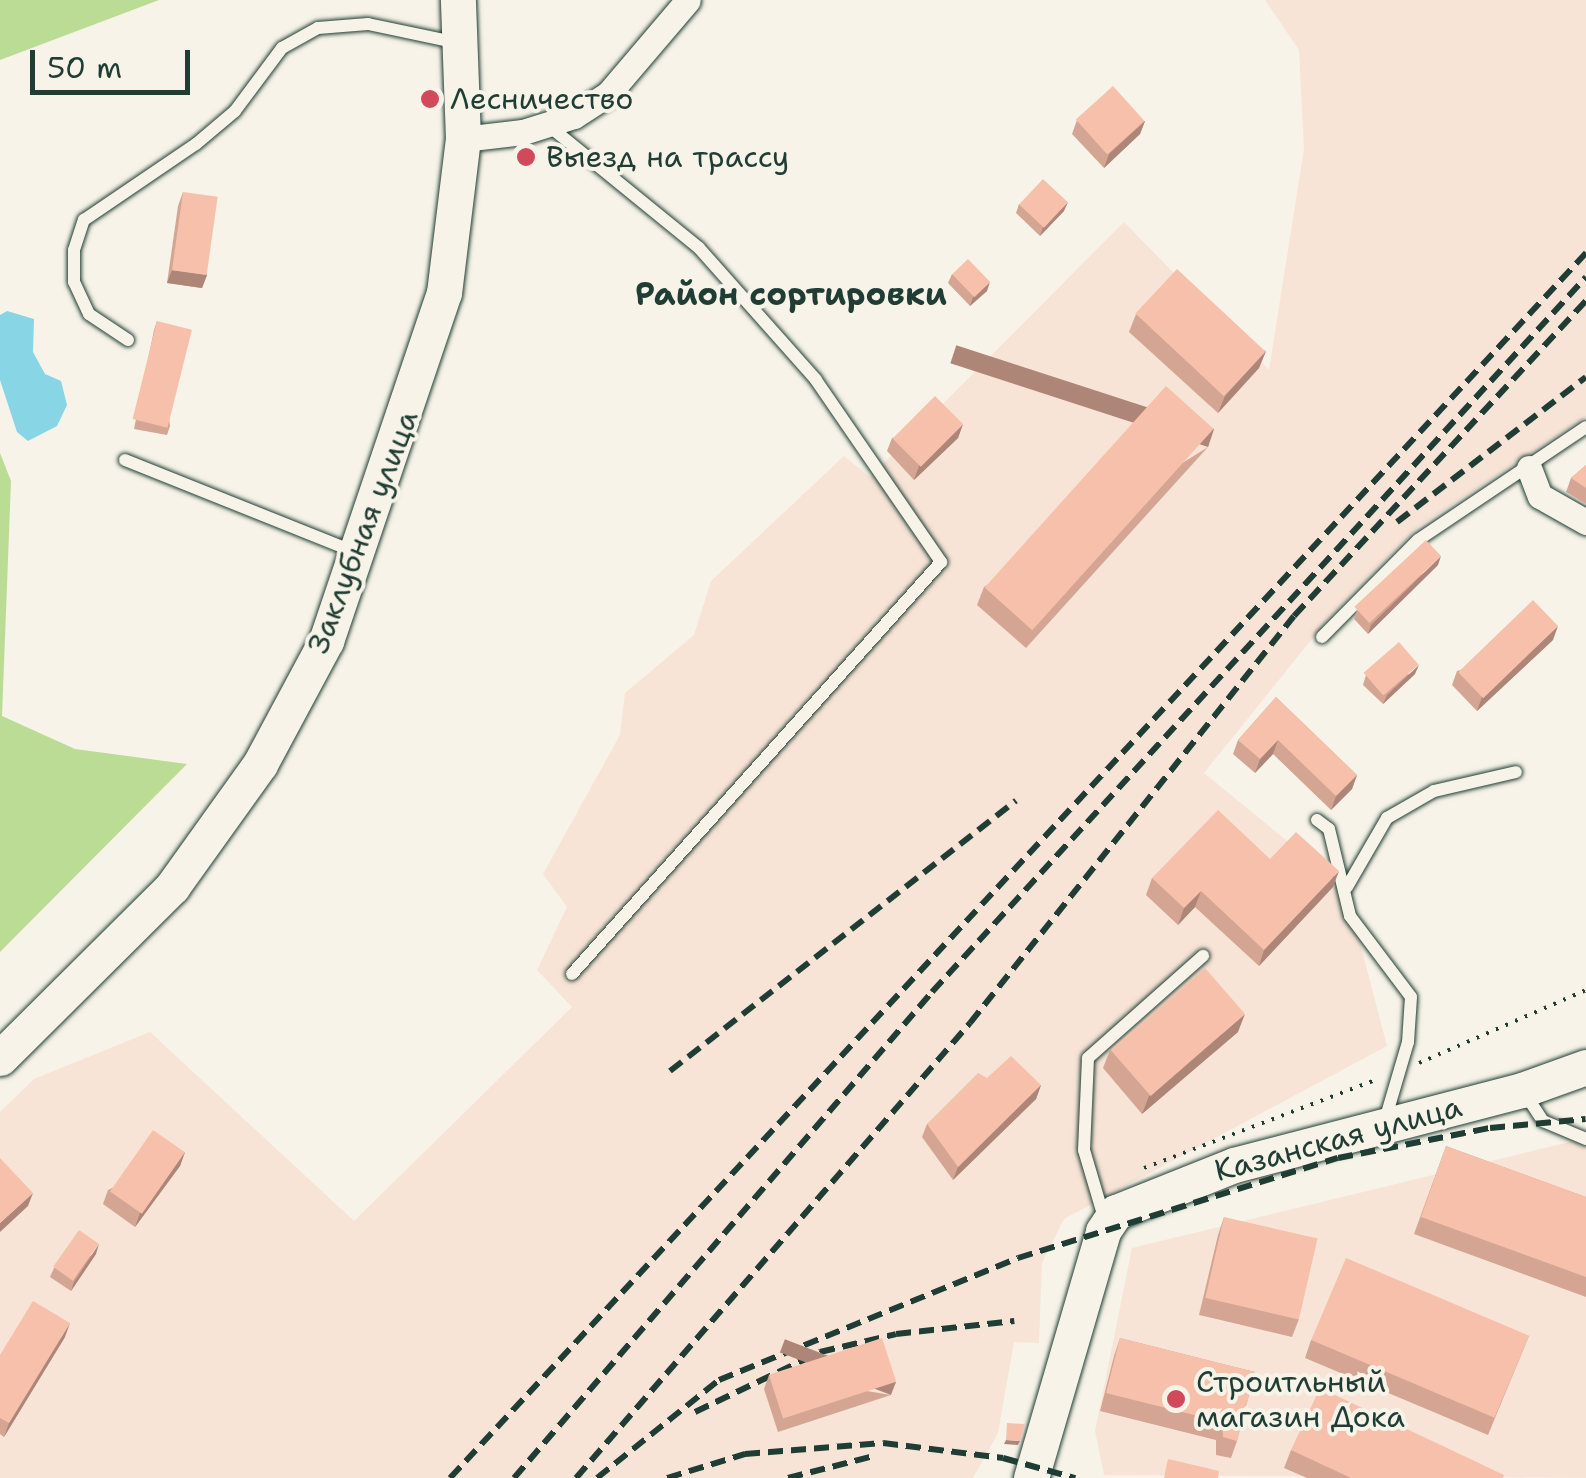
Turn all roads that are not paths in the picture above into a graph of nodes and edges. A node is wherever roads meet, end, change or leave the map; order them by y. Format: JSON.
{"nodes":[{"id":1,"x":458,"y":0,"type":"edge"},
{"id":2,"x":688,"y":0,"type":"edge"},
{"id":3,"x":461,"y":43,"type":"junction"},
{"id":4,"x":549,"y":126,"type":"junction"},
{"id":5,"x":463,"y":139,"type":"junction"},
{"id":6,"x":128,"y":340,"type":"dead end"},
{"id":7,"x":1586,"y":427,"type":"edge"},
{"id":8,"x":125,"y":460,"type":"dead end"},
{"id":9,"x":1528,"y":468,"type":"junction"},
{"id":10,"x":1586,"y":522,"type":"edge"},
{"id":11,"x":360,"y":554,"type":"junction"},
{"id":12,"x":1322,"y":638,"type":"dead end"},
{"id":13,"x":1516,"y":772,"type":"dead end"},
{"id":14,"x":1317,"y":820,"type":"dead end"},
{"id":15,"x":1346,"y":889,"type":"junction"},
{"id":16,"x":1203,"y":956,"type":"dead end"},
{"id":17,"x":572,"y":974,"type":"dead end"},
{"id":18,"x":0,"y":1058,"type":"edge"},
{"id":19,"x":1586,"y":1066,"type":"edge"},
{"id":20,"x":1522,"y":1090,"type":"junction"},
{"id":21,"x":1383,"y":1127,"type":"junction"},
{"id":22,"x":1586,"y":1138,"type":"edge"},
{"id":23,"x":1101,"y":1215,"type":"junction"},
{"id":24,"x":1031,"y":1478,"type":"edge"}],
"edges":[{"from":1,"to":3,"type":"main road","name":"Заклубная улица"},
{"from":2,"to":4,"type":"street"},
{"from":3,"to":5,"type":"main road","name":"Заклубная улица"},
{"from":3,"to":6,"type":"lane"},
{"from":4,"to":5,"type":"street"},
{"from":4,"to":17,"type":"lane"},
{"from":5,"to":11,"type":"main road","name":"Заклубная улица"},
{"from":7,"to":9,"type":"lane"},
{"from":8,"to":11,"type":"lane"},
{"from":9,"to":10,"type":"street"},
{"from":9,"to":12,"type":"lane"},
{"from":11,"to":18,"type":"main road","name":"Заклубная улица"},
{"from":13,"to":15,"type":"lane"},
{"from":14,"to":15,"type":"lane"},
{"from":15,"to":21,"type":"lane"},
{"from":16,"to":23,"type":"lane"},
{"from":19,"to":20,"type":"main road","name":"Казанская улица"},
{"from":20,"to":21,"type":"main road","name":"Казанская улица"},
{"from":20,"to":22,"type":"lane"},
{"from":21,"to":23,"type":"main road","name":"Казанская улица"},
{"from":23,"to":24,"type":"main road"}]}
